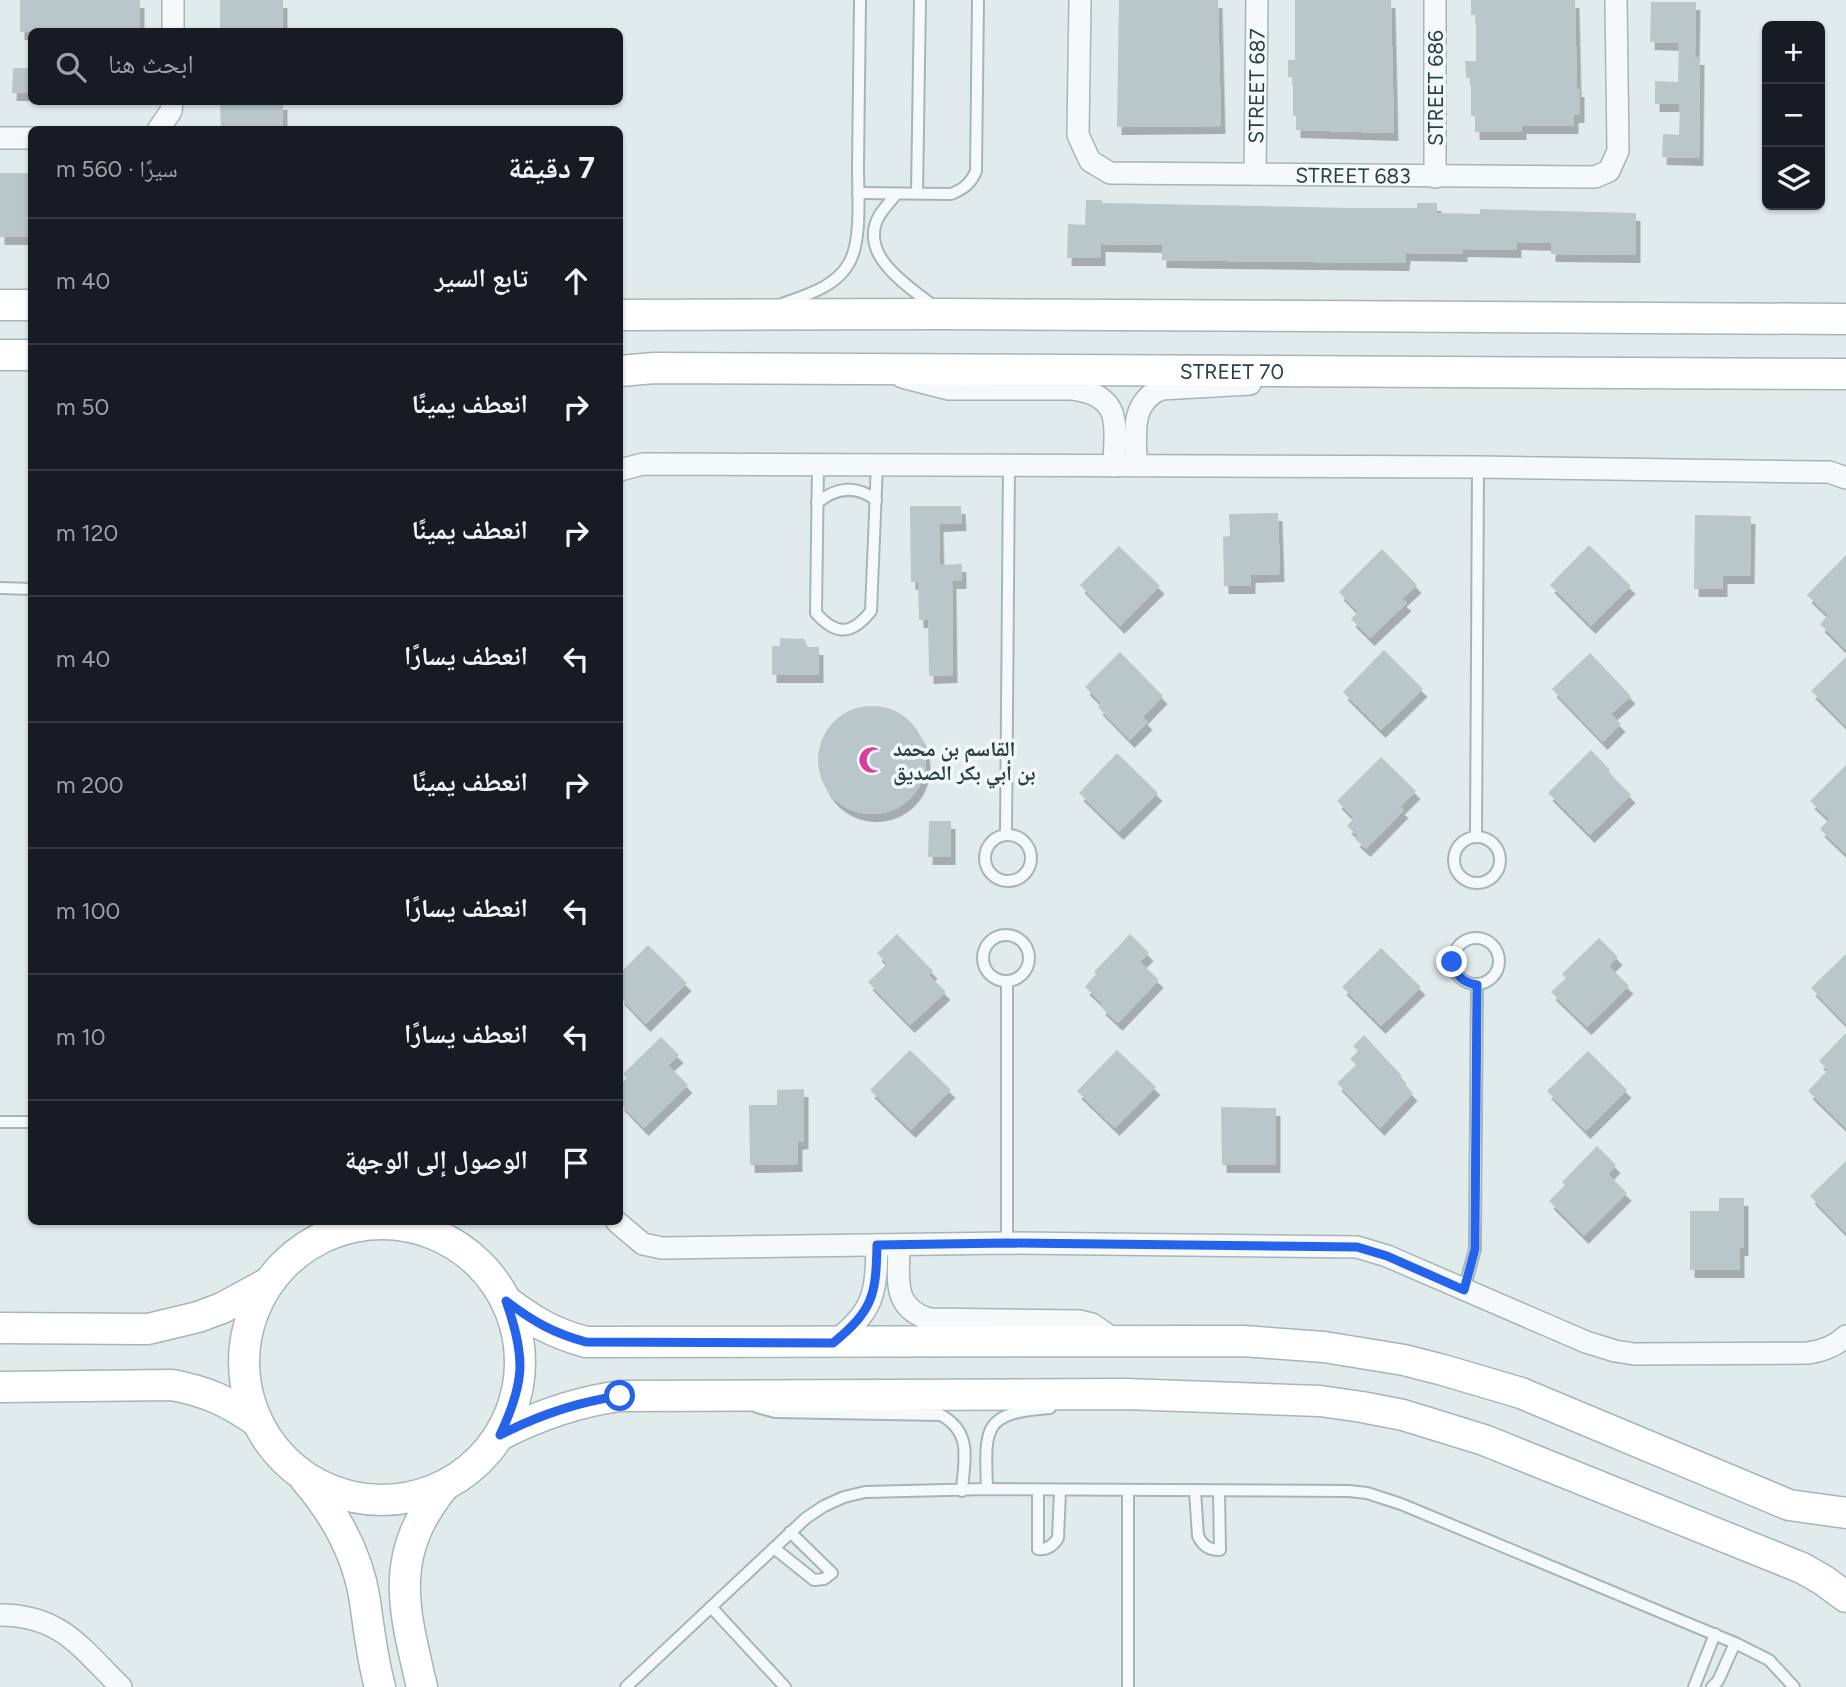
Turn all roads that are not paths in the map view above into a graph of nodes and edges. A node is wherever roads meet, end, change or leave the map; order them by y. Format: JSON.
{"nodes":[{"id":1,"x":173,"y":0,"type":"edge"},
{"id":2,"x":860,"y":0,"type":"edge"},
{"id":3,"x":920,"y":0,"type":"edge"},
{"id":4,"x":978,"y":0,"type":"edge"},
{"id":5,"x":1080,"y":0,"type":"edge"},
{"id":6,"x":1257,"y":0,"type":"edge"},
{"id":7,"x":1435,"y":0,"type":"edge"},
{"id":8,"x":1616,"y":0,"type":"edge"},
{"id":9,"x":173,"y":28,"type":"edge"},
{"id":10,"x":172,"y":105,"type":"edge"},
{"id":11,"x":161,"y":126,"type":"edge"},
{"id":12,"x":0,"y":138,"type":"edge"},
{"id":13,"x":28,"y":138,"type":"edge"},
{"id":14,"x":1255,"y":174,"type":"junction"},
{"id":15,"x":1435,"y":177,"type":"junction"},
{"id":16,"x":858,"y":194,"type":"junction"},
{"id":17,"x":896,"y":194,"type":"junction"},
{"id":18,"x":917,"y":194,"type":"junction"},
{"id":19,"x":0,"y":305,"type":"edge"},
{"id":20,"x":28,"y":305,"type":"edge"},
{"id":21,"x":943,"y":314,"type":"junction"},
{"id":22,"x":623,"y":315,"type":"edge"},
{"id":23,"x":753,"y":315,"type":"junction"},
{"id":24,"x":1846,"y":319,"type":"edge"},
{"id":25,"x":0,"y":355,"type":"edge"},
{"id":26,"x":28,"y":355,"type":"edge"},
{"id":27,"x":880,"y":369,"type":"junction"},
{"id":28,"x":623,"y":371,"type":"edge"},
{"id":29,"x":1372,"y":372,"type":"junction"},
{"id":30,"x":1846,"y":374,"type":"edge"},
{"id":31,"x":818,"y":464,"type":"junction"},
{"id":32,"x":877,"y":464,"type":"junction"},
{"id":33,"x":1009,"y":465,"type":"junction"},
{"id":34,"x":1136,"y":465,"type":"junction"},
{"id":35,"x":1114,"y":466,"type":"junction"},
{"id":36,"x":1478,"y":467,"type":"junction"},
{"id":37,"x":623,"y":469,"type":"edge"},
{"id":38,"x":1846,"y":478,"type":"edge"},
{"id":39,"x":876,"y":500,"type":"junction"},
{"id":40,"x":817,"y":502,"type":"junction"},
{"id":41,"x":0,"y":588,"type":"edge"},
{"id":42,"x":28,"y":589,"type":"edge"},
{"id":43,"x":1006,"y":834,"type":"junction"},
{"id":44,"x":1476,"y":836,"type":"junction"},
{"id":45,"x":1007,"y":982,"type":"junction"},
{"id":46,"x":1477,"y":985,"type":"junction"},
{"id":47,"x":0,"y":1122,"type":"edge"},
{"id":48,"x":28,"y":1122,"type":"edge"},
{"id":49,"x":374,"y":1225,"type":"edge"},
{"id":50,"x":396,"y":1225,"type":"edge"},
{"id":51,"x":621,"y":1225,"type":"edge"},
{"id":52,"x":337,"y":1226,"type":"edge"},
{"id":53,"x":443,"y":1231,"type":"edge"},
{"id":54,"x":1007,"y":1243,"type":"junction"},
{"id":55,"x":888,"y":1245,"type":"junction"},
{"id":56,"x":268,"y":1283,"type":"junction"},
{"id":57,"x":1464,"y":1290,"type":"junction"},
{"id":58,"x":506,"y":1301,"type":"junction"},
{"id":59,"x":0,"y":1328,"type":"edge"},
{"id":60,"x":1846,"y":1336,"type":"edge"},
{"id":61,"x":1118,"y":1342,"type":"junction"},
{"id":62,"x":833,"y":1343,"type":"junction"},
{"id":63,"x":0,"y":1387,"type":"edge"},
{"id":64,"x":1125,"y":1394,"type":"junction"},
{"id":65,"x":736,"y":1396,"type":"junction"},
{"id":66,"x":1083,"y":1406,"type":"dead end"},
{"id":67,"x":1057,"y":1408,"type":"dead end"},
{"id":68,"x":256,"y":1421,"type":"junction"},
{"id":69,"x":500,"y":1435,"type":"junction"},
{"id":70,"x":301,"y":1474,"type":"junction"},
{"id":71,"x":444,"y":1486,"type":"junction"},
{"id":72,"x":987,"y":1489,"type":"junction"},
{"id":73,"x":962,"y":1491,"type":"junction"},
{"id":74,"x":1038,"y":1491,"type":"junction"},
{"id":75,"x":1060,"y":1491,"type":"junction"},
{"id":76,"x":1128,"y":1491,"type":"junction"},
{"id":77,"x":1195,"y":1491,"type":"junction"},
{"id":78,"x":1219,"y":1491,"type":"junction"},
{"id":79,"x":1846,"y":1513,"type":"edge"},
{"id":80,"x":790,"y":1532,"type":"junction"},
{"id":81,"x":774,"y":1548,"type":"junction"},
{"id":82,"x":1846,"y":1597,"type":"edge"},
{"id":83,"x":710,"y":1607,"type":"junction"},
{"id":84,"x":0,"y":1615,"type":"edge"},
{"id":85,"x":1715,"y":1634,"type":"junction"},
{"id":86,"x":1735,"y":1643,"type":"junction"},
{"id":87,"x":121,"y":1687,"type":"edge"},
{"id":88,"x":380,"y":1687,"type":"edge"},
{"id":89,"x":422,"y":1687,"type":"edge"},
{"id":90,"x":626,"y":1687,"type":"edge"},
{"id":91,"x":785,"y":1687,"type":"edge"},
{"id":92,"x":1128,"y":1687,"type":"edge"},
{"id":93,"x":1694,"y":1687,"type":"edge"},
{"id":94,"x":1712,"y":1687,"type":"edge"},
{"id":95,"x":1794,"y":1687,"type":"edge"}],
"edges":[{"from":1,"to":9,"type":"street"},
{"from":2,"to":16,"type":"lane"},
{"from":3,"to":18,"type":"lane"},
{"from":4,"to":18,"type":"lane"},
{"from":5,"to":14,"type":"street","name":"STREET 683"},
{"from":6,"to":14,"type":"street","name":"STREET 687"},
{"from":7,"to":15,"type":"street","name":"STREET 686"},
{"from":8,"to":15,"type":"street","name":"STREET 683"},
{"from":10,"to":11,"type":"street"},
{"from":12,"to":13,"type":"street"},
{"from":14,"to":15,"type":"street","name":"STREET 683"},
{"from":16,"to":17,"type":"lane"},
{"from":16,"to":23,"type":"lane"},
{"from":17,"to":18,"type":"lane"},
{"from":17,"to":21,"type":"lane"},
{"from":19,"to":20,"type":"main road"},
{"from":21,"to":23,"type":"main road"},
{"from":21,"to":24,"type":"main road"},
{"from":22,"to":23,"type":"main road"},
{"from":25,"to":26,"type":"main road"},
{"from":27,"to":28,"type":"main road","name":"STREET 70"},
{"from":27,"to":29,"type":"main road","name":"STREET 70"},
{"from":27,"to":35,"type":"street"},
{"from":29,"to":30,"type":"main road","name":"STREET 70"},
{"from":29,"to":34,"type":"street"},
{"from":31,"to":32,"type":"street"},
{"from":31,"to":37,"type":"street"},
{"from":31,"to":40,"type":"lane"},
{"from":32,"to":33,"type":"street"},
{"from":32,"to":39,"type":"lane"},
{"from":33,"to":35,"type":"street"},
{"from":33,"to":43,"type":"lane"},
{"from":34,"to":35,"type":"street"},
{"from":34,"to":36,"type":"street"},
{"from":36,"to":38,"type":"street"},
{"from":36,"to":44,"type":"lane"},
{"from":39,"to":40,"type":"lane"},
{"from":39,"to":40,"type":"lane"},
{"from":41,"to":42,"type":"lane"},
{"from":43,"to":43,"type":"lane"},
{"from":44,"to":44,"type":"lane"},
{"from":45,"to":45,"type":"lane"},
{"from":45,"to":54,"type":"lane"},
{"from":46,"to":46,"type":"lane"},
{"from":46,"to":57,"type":"lane"},
{"from":47,"to":48,"type":"lane"},
{"from":49,"to":52,"type":"main road"},
{"from":50,"to":53,"type":"main road"},
{"from":51,"to":55,"type":"street"},
{"from":52,"to":56,"type":"main road"},
{"from":53,"to":58,"type":"main road"},
{"from":54,"to":55,"type":"street"},
{"from":54,"to":57,"type":"street"},
{"from":55,"to":61,"type":"street"},
{"from":55,"to":62,"type":"street"},
{"from":56,"to":59,"type":"main road"},
{"from":56,"to":68,"type":"main road"},
{"from":57,"to":60,"type":"street"},
{"from":58,"to":62,"type":"main road"},
{"from":58,"to":69,"type":"main road"},
{"from":61,"to":62,"type":"main road"},
{"from":61,"to":79,"type":"main road"},
{"from":63,"to":68,"type":"main road"},
{"from":64,"to":65,"type":"main road"},
{"from":64,"to":66,"type":"lane"},
{"from":64,"to":82,"type":"main road"},
{"from":65,"to":69,"type":"main road"},
{"from":65,"to":73,"type":"lane"},
{"from":67,"to":72,"type":"lane"},
{"from":68,"to":70,"type":"main road"},
{"from":69,"to":71,"type":"main road"},
{"from":70,"to":71,"type":"main road"},
{"from":70,"to":88,"type":"main road"},
{"from":71,"to":89,"type":"main road"},
{"from":72,"to":73,"type":"lane"},
{"from":72,"to":74,"type":"lane"},
{"from":73,"to":80,"type":"lane"},
{"from":74,"to":75,"type":"lane"},
{"from":74,"to":75,"type":"lane"},
{"from":75,"to":76,"type":"lane"},
{"from":76,"to":77,"type":"lane"},
{"from":76,"to":92,"type":"lane"},
{"from":77,"to":78,"type":"lane"},
{"from":77,"to":78,"type":"lane"},
{"from":78,"to":85,"type":"lane"},
{"from":80,"to":81,"type":"lane"},
{"from":80,"to":81,"type":"lane"},
{"from":81,"to":83,"type":"lane"},
{"from":83,"to":90,"type":"lane"},
{"from":83,"to":91,"type":"lane"},
{"from":84,"to":87,"type":"street"},
{"from":85,"to":86,"type":"lane"},
{"from":85,"to":93,"type":"lane"},
{"from":86,"to":94,"type":"lane"},
{"from":86,"to":95,"type":"lane"}]}
